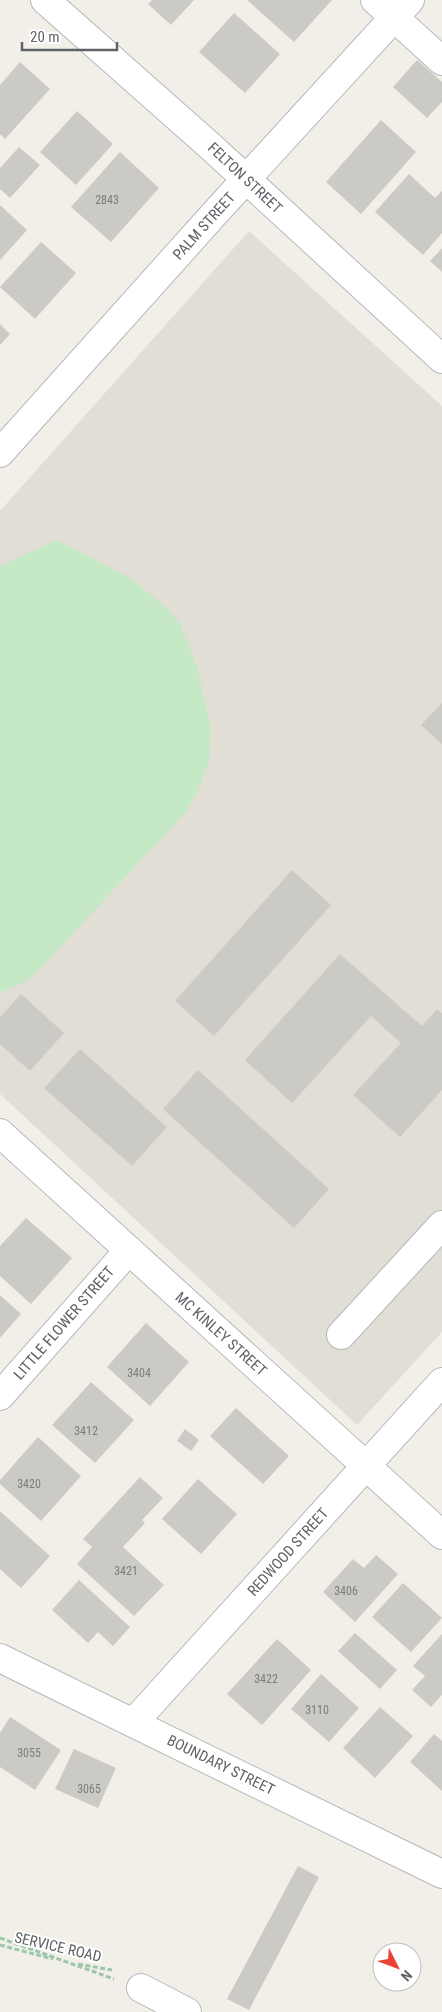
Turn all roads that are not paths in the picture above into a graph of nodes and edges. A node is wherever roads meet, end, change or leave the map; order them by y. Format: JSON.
{"nodes":[{"id":1,"x":45,"y":0,"type":"edge"},
{"id":2,"x":393,"y":6,"type":"edge"},
{"id":3,"x":442,"y":61,"type":"edge"},
{"id":4,"x":246,"y":179,"type":"junction"},
{"id":5,"x":442,"y":359,"type":"edge"},
{"id":6,"x":0,"y":453,"type":"edge"},
{"id":7,"x":0,"y":1133,"type":"edge"},
{"id":8,"x":442,"y":1224,"type":"edge"},
{"id":9,"x":129,"y":1250,"type":"junction"},
{"id":10,"x":340,"y":1335,"type":"dead end"},
{"id":11,"x":442,"y":1382,"type":"edge"},
{"id":12,"x":0,"y":1396,"type":"edge"},
{"id":13,"x":366,"y":1466,"type":"junction"},
{"id":14,"x":442,"y":1536,"type":"edge"},
{"id":15,"x":0,"y":1658,"type":"edge"},
{"id":16,"x":134,"y":1722,"type":"junction"},
{"id":17,"x":442,"y":1874,"type":"edge"},
{"id":18,"x":141,"y":1988,"type":"road end"},
{"id":19,"x":187,"y":2012,"type":"edge"}],
"edges":[{"from":1,"to":4,"type":"street","name":"FELTON STREET"},
{"from":2,"to":3,"type":"street"},
{"from":2,"to":4,"type":"street","name":"PALM STREET"},
{"from":4,"to":5,"type":"street","name":"FELTON STREET"},
{"from":4,"to":6,"type":"street","name":"PALM STREET"},
{"from":7,"to":9,"type":"street","name":"MC KINLEY STREET"},
{"from":8,"to":10,"type":"street"},
{"from":9,"to":12,"type":"street","name":"LITTLE FLOWER STREET"},
{"from":9,"to":13,"type":"street","name":"MC KINLEY STREET"},
{"from":11,"to":13,"type":"street","name":"REDWOOD STREET"},
{"from":13,"to":14,"type":"street","name":"MC KINLEY STREET"},
{"from":13,"to":16,"type":"street","name":"REDWOOD STREET"},
{"from":15,"to":16,"type":"street","name":"BOUNDARY STREET"},
{"from":16,"to":17,"type":"street","name":"BOUNDARY STREET"},
{"from":18,"to":19,"type":"street"}]}
